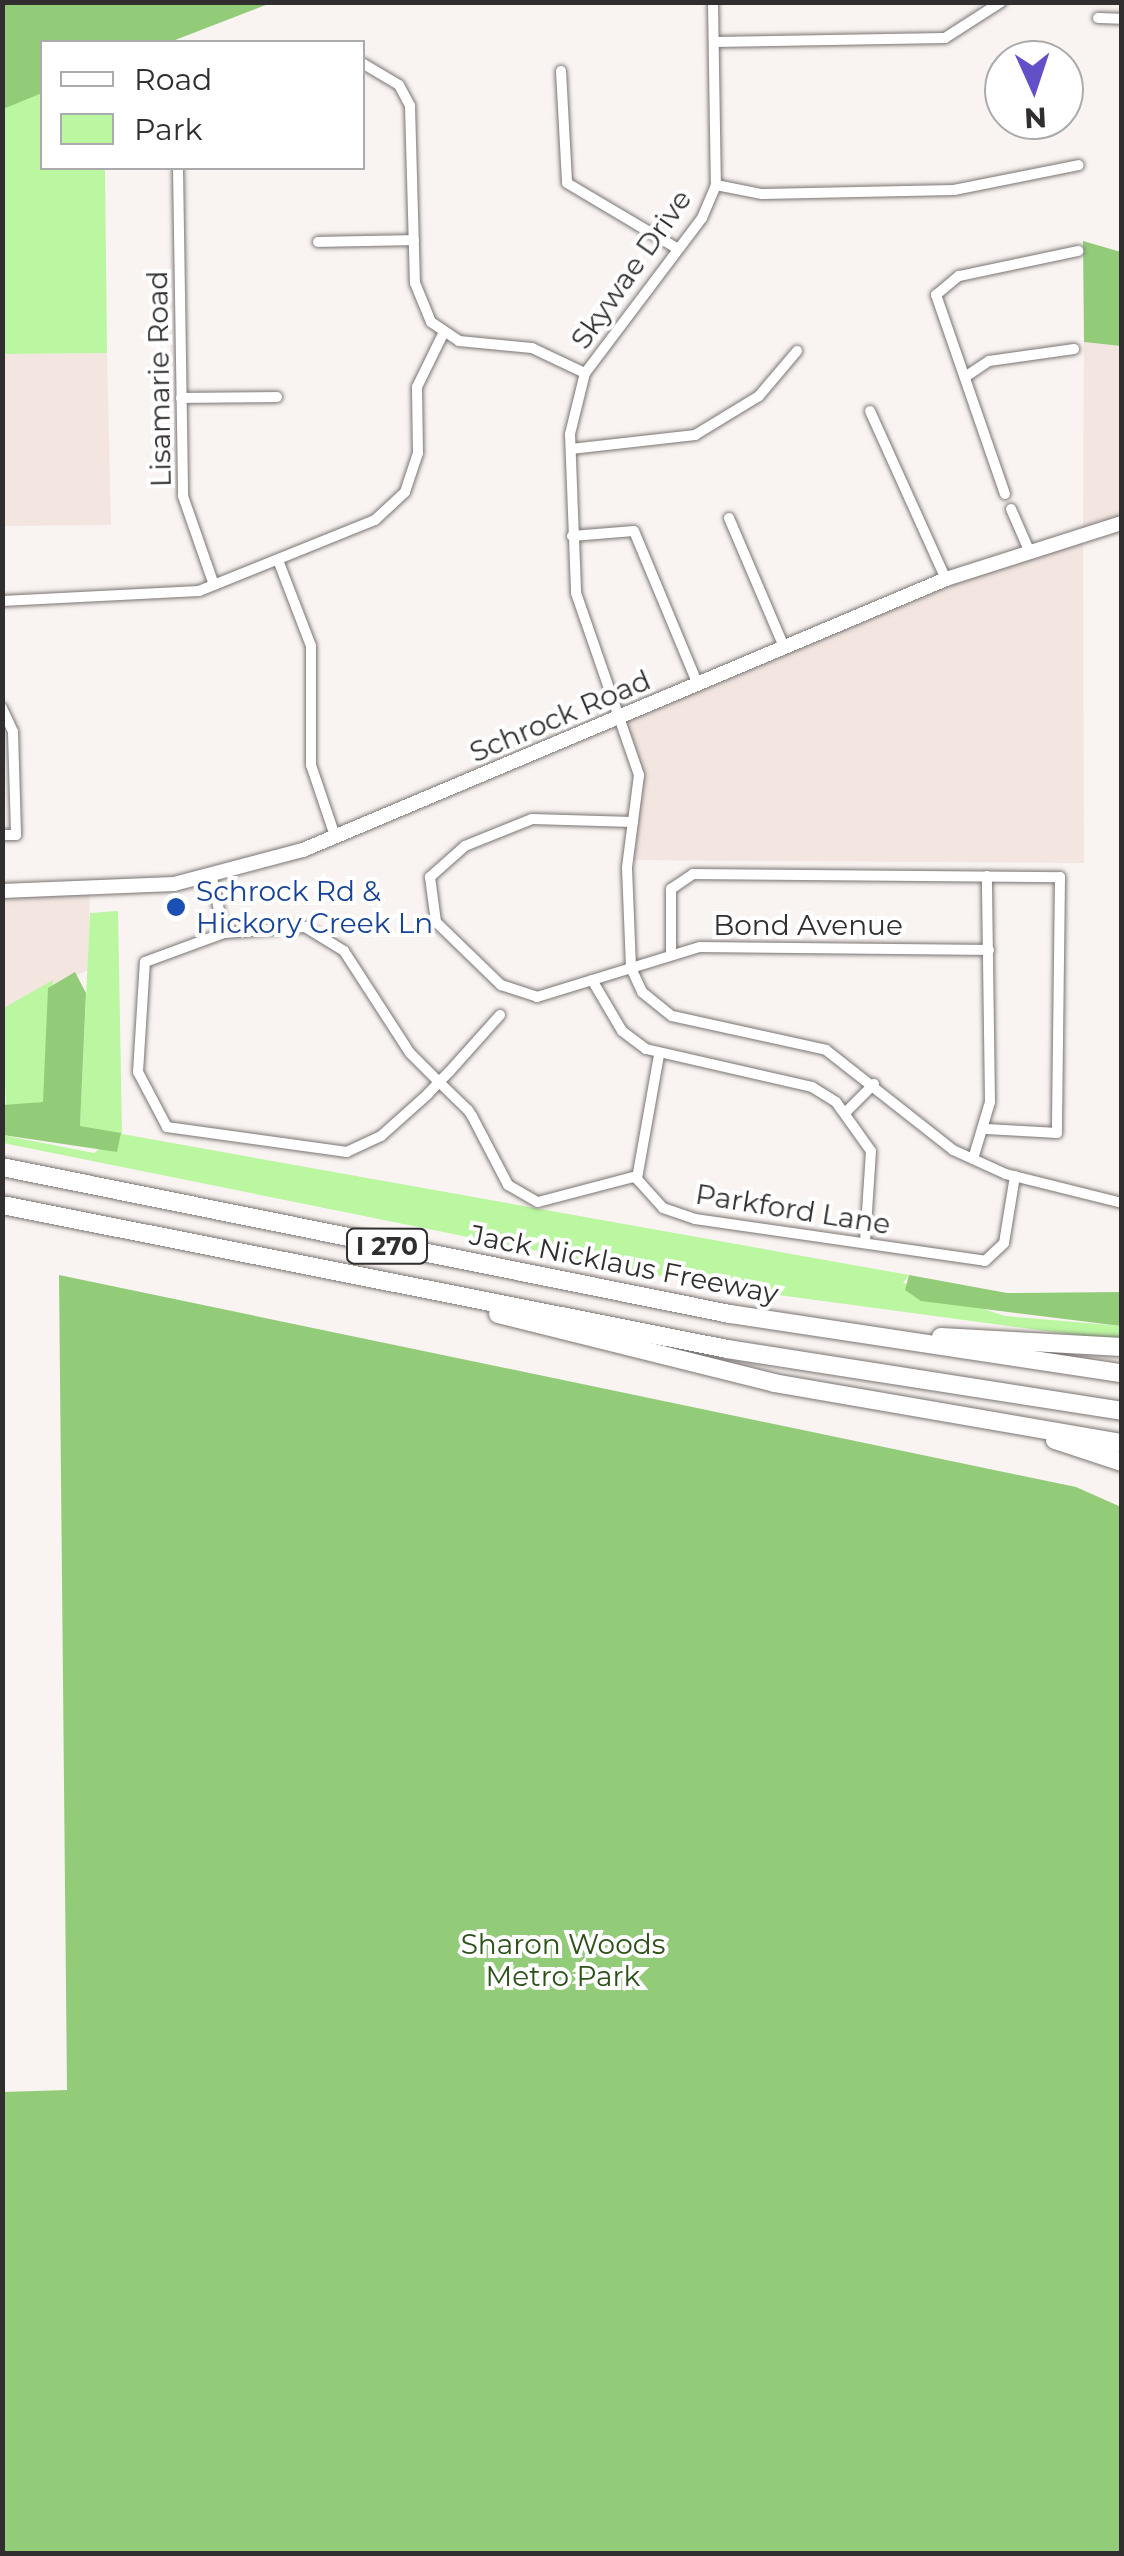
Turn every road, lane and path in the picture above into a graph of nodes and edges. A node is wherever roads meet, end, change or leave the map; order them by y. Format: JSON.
{"nodes":[{"id":1,"x":713,"y":2,"type":"edge"},
{"id":2,"x":1001,"y":2,"type":"edge"},
{"id":3,"x":1098,"y":18,"type":"dead end"},
{"id":4,"x":1122,"y":19,"type":"edge"},
{"id":5,"x":715,"y":42,"type":"junction"},
{"id":6,"x":365,"y":64,"type":"edge"},
{"id":7,"x":561,"y":71,"type":"dead end"},
{"id":8,"x":1079,"y":165,"type":"dead end"},
{"id":9,"x":178,"y":170,"type":"edge"},
{"id":10,"x":716,"y":185,"type":"junction"},
{"id":11,"x":414,"y":240,"type":"junction"},
{"id":12,"x":318,"y":242,"type":"dead end"},
{"id":13,"x":678,"y":248,"type":"junction"},
{"id":14,"x":1078,"y":251,"type":"dead end"},
{"id":15,"x":442,"y":334,"type":"junction"},
{"id":16,"x":1074,"y":349,"type":"dead end"},
{"id":17,"x":797,"y":351,"type":"dead end"},
{"id":18,"x":585,"y":373,"type":"junction"},
{"id":19,"x":965,"y":377,"type":"junction"},
{"id":20,"x":278,"y":397,"type":"dead end"},
{"id":21,"x":181,"y":398,"type":"junction"},
{"id":22,"x":870,"y":411,"type":"dead end"},
{"id":23,"x":570,"y":449,"type":"junction"},
{"id":24,"x":1004,"y":494,"type":"dead end"},
{"id":25,"x":1010,"y":509,"type":"dead end"},
{"id":26,"x":729,"y":518,"type":"dead end"},
{"id":27,"x":1122,"y":523,"type":"edge"},
{"id":28,"x":572,"y":536,"type":"junction"},
{"id":29,"x":1028,"y":548,"type":"junction"},
{"id":30,"x":278,"y":560,"type":"junction"},
{"id":31,"x":946,"y":579,"type":"junction"},
{"id":32,"x":214,"y":585,"type":"junction"},
{"id":33,"x":2,"y":601,"type":"edge"},
{"id":34,"x":784,"y":647,"type":"junction"},
{"id":35,"x":698,"y":684,"type":"junction"},
{"id":36,"x":2,"y":708,"type":"edge"},
{"id":37,"x":622,"y":717,"type":"junction"},
{"id":38,"x":634,"y":822,"type":"junction"},
{"id":39,"x":2,"y":835,"type":"edge"},
{"id":40,"x":335,"y":836,"type":"junction"},
{"id":41,"x":987,"y":876,"type":"junction"},
{"id":42,"x":212,"y":878,"type":"junction"},
{"id":43,"x":2,"y":891,"type":"edge"},
{"id":44,"x":224,"y":933,"type":"junction"},
{"id":45,"x":989,"y":950,"type":"junction"},
{"id":46,"x":671,"y":954,"type":"junction"},
{"id":47,"x":631,"y":968,"type":"junction"},
{"id":48,"x":592,"y":980,"type":"junction"},
{"id":49,"x":500,"y":1015,"type":"dead end"},
{"id":50,"x":659,"y":1055,"type":"junction"},
{"id":51,"x":439,"y":1082,"type":"junction"},
{"id":52,"x":874,"y":1084,"type":"junction"},
{"id":53,"x":845,"y":1112,"type":"junction"},
{"id":54,"x":988,"y":1130,"type":"junction"},
{"id":55,"x":974,"y":1159,"type":"junction"},
{"id":56,"x":2,"y":1167,"type":"edge"},
{"id":57,"x":636,"y":1176,"type":"junction"},
{"id":58,"x":1015,"y":1176,"type":"junction"},
{"id":59,"x":1122,"y":1203,"type":"edge"},
{"id":60,"x":2,"y":1206,"type":"edge"},
{"id":61,"x":865,"y":1242,"type":"junction"},
{"id":62,"x":387,"y":1281,"type":"junction"},
{"id":63,"x":771,"y":1320,"type":"junction"},
{"id":64,"x":1122,"y":1348,"type":"edge"},
{"id":65,"x":1122,"y":1373,"type":"edge"},
{"id":66,"x":1122,"y":1411,"type":"edge"},
{"id":67,"x":968,"y":1417,"type":"junction"},
{"id":68,"x":1122,"y":1442,"type":"edge"},
{"id":69,"x":1122,"y":1462,"type":"edge"}],
"edges":[{"from":1,"to":5,"type":"street","name":"Skywae Drive"},
{"from":2,"to":5,"type":"street"},
{"from":3,"to":4,"type":"street"},
{"from":5,"to":10,"type":"street","name":"Skywae Drive"},
{"from":6,"to":11,"type":"street"},
{"from":7,"to":13,"type":"street"},
{"from":8,"to":10,"type":"street"},
{"from":9,"to":21,"type":"street","name":"Lisamarie Road"},
{"from":10,"to":13,"type":"street","name":"Skywae Drive"},
{"from":11,"to":12,"type":"street"},
{"from":11,"to":15,"type":"street"},
{"from":13,"to":18,"type":"street","name":"Skywae Drive"},
{"from":14,"to":19,"type":"street"},
{"from":15,"to":18,"type":"street"},
{"from":15,"to":30,"type":"street"},
{"from":16,"to":19,"type":"street"},
{"from":17,"to":23,"type":"street"},
{"from":18,"to":23,"type":"street","name":"Skywae Drive"},
{"from":19,"to":24,"type":"street"},
{"from":20,"to":21,"type":"street"},
{"from":21,"to":32,"type":"street","name":"Lisamarie Road"},
{"from":22,"to":31,"type":"street"},
{"from":23,"to":28,"type":"street","name":"Skywae Drive"},
{"from":25,"to":29,"type":"street"},
{"from":26,"to":34,"type":"street"},
{"from":27,"to":29,"type":"main road","name":"Schrock Road"},
{"from":28,"to":35,"type":"street"},
{"from":28,"to":37,"type":"street","name":"Skywae Drive"},
{"from":29,"to":31,"type":"main road","name":"Schrock Road"},
{"from":30,"to":32,"type":"street"},
{"from":30,"to":40,"type":"street"},
{"from":31,"to":34,"type":"main road","name":"Schrock Road"},
{"from":32,"to":33,"type":"street"},
{"from":34,"to":35,"type":"main road","name":"Schrock Road"},
{"from":35,"to":37,"type":"main road","name":"Schrock Road"},
{"from":36,"to":39,"type":"street"},
{"from":37,"to":38,"type":"street","name":"Skywae Drive"},
{"from":37,"to":40,"type":"main road","name":"Schrock Road"},
{"from":38,"to":47,"type":"street","name":"Skywae Drive"},
{"from":38,"to":48,"type":"street"},
{"from":40,"to":42,"type":"main road","name":"Schrock Road"},
{"from":41,"to":45,"type":"street"},
{"from":41,"to":46,"type":"street"},
{"from":41,"to":54,"type":"street"},
{"from":42,"to":43,"type":"main road","name":"Schrock Road"},
{"from":42,"to":44,"type":"street"},
{"from":44,"to":51,"type":"street"},
{"from":44,"to":51,"type":"street"},
{"from":45,"to":46,"type":"street","name":"Bond Avenue"},
{"from":45,"to":54,"type":"street"},
{"from":46,"to":47,"type":"street","name":"Bond Avenue"},
{"from":47,"to":48,"type":"street"},
{"from":47,"to":52,"type":"street"},
{"from":48,"to":50,"type":"street"},
{"from":49,"to":51,"type":"street"},
{"from":50,"to":53,"type":"street"},
{"from":50,"to":57,"type":"street"},
{"from":51,"to":57,"type":"street"},
{"from":52,"to":53,"type":"street"},
{"from":52,"to":55,"type":"street"},
{"from":53,"to":61,"type":"street"},
{"from":54,"to":55,"type":"street"},
{"from":55,"to":58,"type":"street"},
{"from":56,"to":63,"type":"highway","name":"Jack Nicklaus Freeway","number":"I 270"},
{"from":57,"to":61,"type":"street","name":"Parkford Lane"},
{"from":58,"to":59,"type":"street"},
{"from":58,"to":61,"type":"street","name":"Parkford Lane"},
{"from":60,"to":62,"type":"highway","number":"I 270"},
{"from":62,"to":66,"type":"highway","number":"I 270"},
{"from":62,"to":67,"type":"highway"},
{"from":63,"to":64,"type":"highway"},
{"from":63,"to":65,"type":"highway","name":"Jack Nicklaus Freeway","number":"I 270"},
{"from":67,"to":68,"type":"highway"},
{"from":67,"to":69,"type":"highway"}]}
